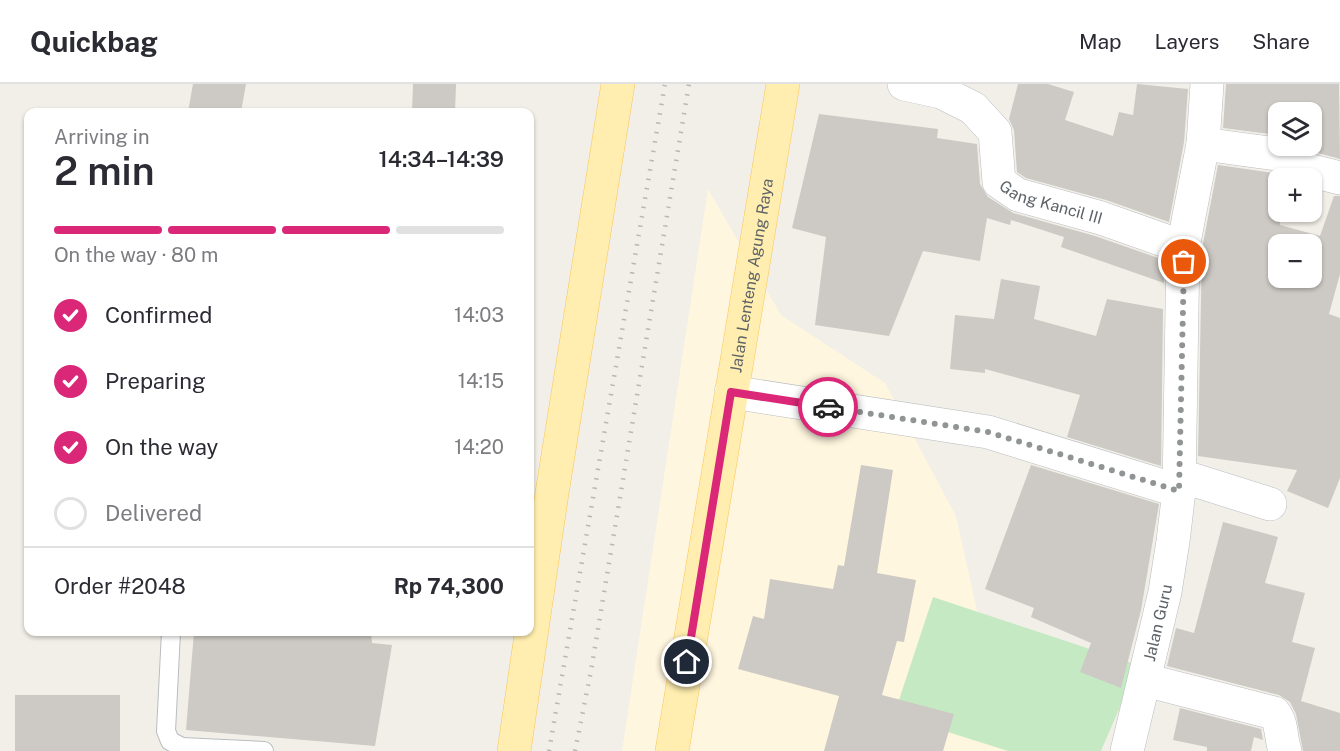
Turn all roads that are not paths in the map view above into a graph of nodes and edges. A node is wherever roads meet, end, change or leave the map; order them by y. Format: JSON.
{"nodes":[{"id":1,"x":618,"y":84,"type":"edge"},
{"id":2,"x":783,"y":84,"type":"edge"},
{"id":3,"x":904,"y":84,"type":"edge"},
{"id":4,"x":1207,"y":84,"type":"edge"},
{"id":5,"x":1203,"y":144,"type":"junction"},
{"id":6,"x":1340,"y":178,"type":"edge"},
{"id":7,"x":1183,"y":246,"type":"junction"},
{"id":8,"x":731,"y":392,"type":"junction"},
{"id":9,"x":1179,"y":483,"type":"junction"},
{"id":10,"x":1270,"y":504,"type":"dead end"},
{"id":11,"x":534,"y":616,"type":"edge"},
{"id":12,"x":171,"y":636,"type":"edge"},
{"id":13,"x":531,"y":636,"type":"edge"},
{"id":14,"x":1145,"y":680,"type":"junction"},
{"id":15,"x":264,"y":751,"type":"edge"},
{"id":16,"x":514,"y":751,"type":"edge"},
{"id":17,"x":672,"y":751,"type":"edge"},
{"id":18,"x":1127,"y":751,"type":"edge"},
{"id":19,"x":1285,"y":751,"type":"edge"}],
"edges":[{"from":1,"to":11,"type":"main road"},
{"from":2,"to":8,"type":"main road","name":"Jalan Lenteng Agung Raya"},
{"from":3,"to":7,"type":"street","name":"Gang Kancil III"},
{"from":4,"to":5,"type":"street","name":"Jalan Guru"},
{"from":5,"to":6,"type":"street"},
{"from":5,"to":7,"type":"street","name":"Jalan Guru"},
{"from":7,"to":9,"type":"street","name":"Jalan Guru"},
{"from":8,"to":9,"type":"street"},
{"from":8,"to":17,"type":"main road","name":"Jalan Lenteng Agung Raya"},
{"from":9,"to":10,"type":"street"},
{"from":9,"to":14,"type":"street","name":"Jalan Guru"},
{"from":12,"to":15,"type":"lane"},
{"from":13,"to":16,"type":"main road"},
{"from":14,"to":18,"type":"street","name":"Jalan Guru"},
{"from":14,"to":19,"type":"street"}]}
